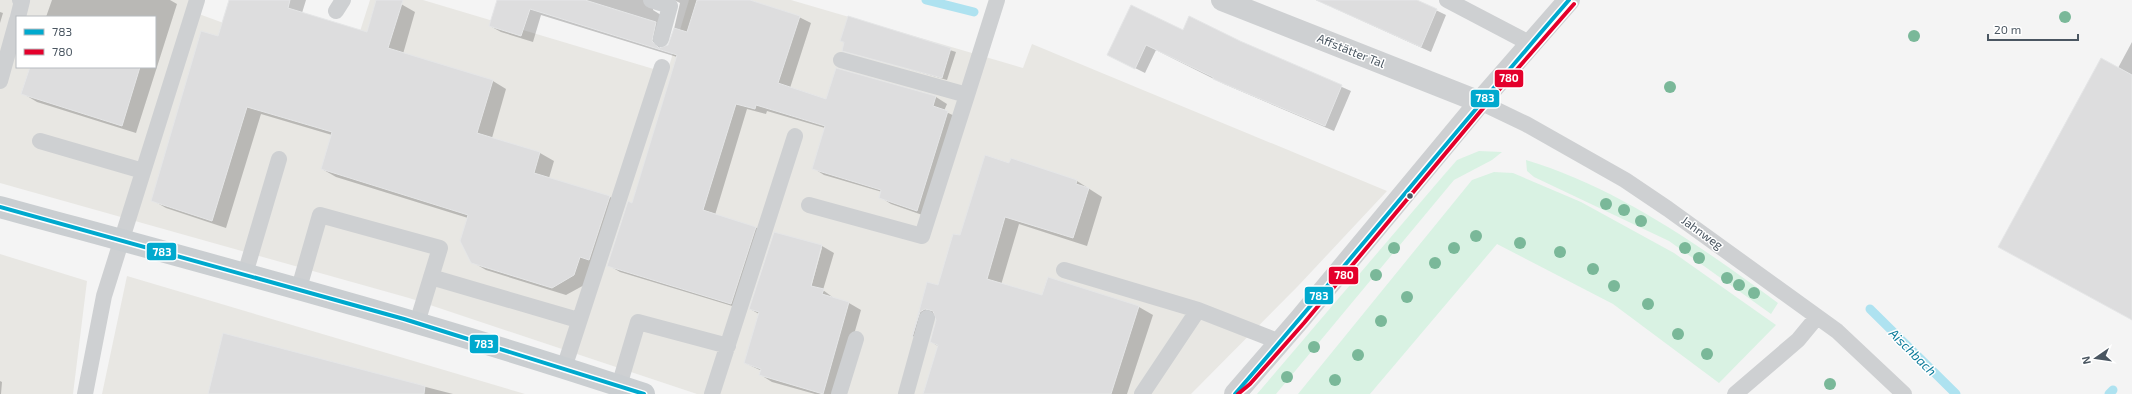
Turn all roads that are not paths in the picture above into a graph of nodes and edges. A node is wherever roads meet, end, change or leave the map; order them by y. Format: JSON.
{"nodes":[{"id":1,"x":20,"y":0,"type":"edge"},
{"id":2,"x":197,"y":0,"type":"edge"},
{"id":3,"x":651,"y":0,"type":"edge"},
{"id":4,"x":997,"y":0,"type":"edge"},
{"id":5,"x":1222,"y":0,"type":"edge"},
{"id":6,"x":1447,"y":0,"type":"edge"},
{"id":7,"x":1570,"y":0,"type":"edge"},
{"id":8,"x":671,"y":3,"type":"edge"},
{"id":9,"x":18,"y":16,"type":"edge"},
{"id":10,"x":16,"y":22,"type":"edge"},
{"id":11,"x":661,"y":39,"type":"dead end"},
{"id":12,"x":1531,"y":44,"type":"junction"},
{"id":13,"x":841,"y":60,"type":"dead end"},
{"id":14,"x":662,"y":67,"type":"dead end"},
{"id":15,"x":0,"y":82,"type":"edge"},
{"id":16,"x":967,"y":95,"type":"junction"},
{"id":17,"x":1480,"y":102,"type":"junction"},
{"id":18,"x":795,"y":136,"type":"dead end"},
{"id":19,"x":40,"y":141,"type":"dead end"},
{"id":20,"x":279,"y":159,"type":"dead end"},
{"id":21,"x":143,"y":171,"type":"junction"},
{"id":22,"x":809,"y":205,"type":"dead end"},
{"id":23,"x":0,"y":207,"type":"edge"},
{"id":24,"x":121,"y":240,"type":"junction"},
{"id":25,"x":1064,"y":270,"type":"dead end"},
{"id":26,"x":245,"y":274,"type":"junction"},
{"id":27,"x":431,"y":277,"type":"junction"},
{"id":28,"x":299,"y":288,"type":"junction"},
{"id":29,"x":1198,"y":310,"type":"junction"},
{"id":30,"x":1817,"y":317,"type":"junction"},
{"id":31,"x":927,"y":318,"type":"dead end"},
{"id":32,"x":578,"y":320,"type":"junction"},
{"id":33,"x":417,"y":323,"type":"junction"},
{"id":34,"x":856,"y":339,"type":"dead end"},
{"id":35,"x":1280,"y":342,"type":"junction"},
{"id":36,"x":728,"y":346,"type":"junction"},
{"id":37,"x":564,"y":368,"type":"junction"},
{"id":38,"x":619,"y":386,"type":"junction"},
{"id":39,"x":1240,"y":387,"type":"edge"},
{"id":40,"x":85,"y":394,"type":"edge"},
{"id":41,"x":644,"y":394,"type":"edge"},
{"id":42,"x":712,"y":394,"type":"edge"},
{"id":43,"x":839,"y":394,"type":"edge"},
{"id":44,"x":906,"y":394,"type":"edge"},
{"id":45,"x":1142,"y":394,"type":"edge"},
{"id":46,"x":1228,"y":394,"type":"edge"},
{"id":47,"x":1735,"y":394,"type":"edge"},
{"id":48,"x":1904,"y":394,"type":"edge"}],
"edges":[{"from":1,"to":9,"type":"lane"},
{"from":2,"to":21,"type":"lane"},
{"from":3,"to":8,"type":"lane"},
{"from":4,"to":16,"type":"lane"},
{"from":5,"to":17,"type":"street","name":"Affstätter Tal"},
{"from":6,"to":12,"type":"lane"},
{"from":7,"to":12,"type":"street"},
{"from":8,"to":11,"type":"lane"},
{"from":10,"to":15,"type":"lane"},
{"from":12,"to":17,"type":"street"},
{"from":13,"to":16,"type":"lane"},
{"from":14,"to":32,"type":"lane"},
{"from":16,"to":22,"type":"lane"},
{"from":17,"to":30,"type":"lane","name":"Jahnweg"},
{"from":17,"to":35,"type":"street"},
{"from":18,"to":36,"type":"lane"},
{"from":19,"to":21,"type":"lane"},
{"from":20,"to":26,"type":"lane"},
{"from":21,"to":24,"type":"lane"},
{"from":23,"to":24,"type":"main road"},
{"from":24,"to":26,"type":"main road"},
{"from":24,"to":40,"type":"lane"},
{"from":25,"to":29,"type":"lane"},
{"from":26,"to":28,"type":"main road"},
{"from":27,"to":28,"type":"lane"},
{"from":27,"to":32,"type":"lane"},
{"from":27,"to":33,"type":"lane"},
{"from":28,"to":33,"type":"main road"},
{"from":29,"to":35,"type":"lane"},
{"from":29,"to":45,"type":"lane"},
{"from":30,"to":47,"type":"lane"},
{"from":30,"to":48,"type":"lane","name":"Jahnweg"},
{"from":31,"to":44,"type":"lane"},
{"from":32,"to":37,"type":"lane"},
{"from":33,"to":37,"type":"main road"},
{"from":34,"to":43,"type":"lane"},
{"from":35,"to":39,"type":"street"},
{"from":36,"to":38,"type":"lane"},
{"from":36,"to":42,"type":"lane"},
{"from":37,"to":38,"type":"main road"},
{"from":38,"to":41,"type":"main road"},
{"from":39,"to":46,"type":"street"}]}
